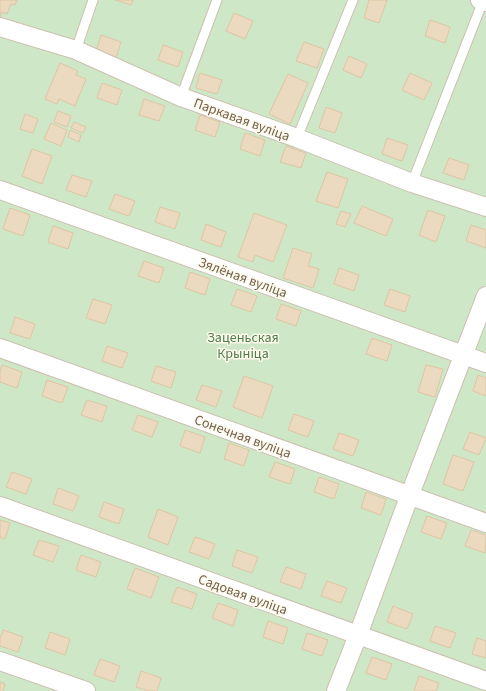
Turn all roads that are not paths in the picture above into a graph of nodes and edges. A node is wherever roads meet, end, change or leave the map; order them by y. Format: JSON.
{"nodes":[{"id":1,"x":93,"y":0,"type":"edge"},
{"id":2,"x":218,"y":0,"type":"edge"},
{"id":3,"x":353,"y":0,"type":"edge"},
{"id":4,"x":483,"y":1,"type":"edge"},
{"id":5,"x":0,"y":27,"type":"edge"},
{"id":6,"x":76,"y":50,"type":"junction"},
{"id":7,"x":182,"y":98,"type":"junction"},
{"id":8,"x":297,"y":138,"type":"junction"},
{"id":9,"x":412,"y":183,"type":"junction"},
{"id":10,"x":0,"y":190,"type":"edge"},
{"id":11,"x":486,"y":207,"type":"edge"},
{"id":12,"x":486,"y":296,"type":"edge"},
{"id":13,"x":0,"y":348,"type":"edge"},
{"id":14,"x":464,"y":355,"type":"junction"},
{"id":15,"x":486,"y":363,"type":"edge"},
{"id":16,"x":410,"y":497,"type":"junction"},
{"id":17,"x":0,"y":506,"type":"edge"},
{"id":18,"x":486,"y":523,"type":"edge"},
{"id":19,"x":358,"y":636,"type":"junction"},
{"id":20,"x":0,"y":661,"type":"edge"},
{"id":21,"x":486,"y":681,"type":"edge"},
{"id":22,"x":86,"y":691,"type":"edge"},
{"id":23,"x":336,"y":691,"type":"edge"}],
"edges":[{"from":1,"to":6,"type":"lane"},
{"from":2,"to":7,"type":"lane"},
{"from":3,"to":8,"type":"lane"},
{"from":4,"to":9,"type":"lane"},
{"from":5,"to":6,"type":"street","name":"Паркавая вуліца"},
{"from":6,"to":7,"type":"street","name":"Паркавая вуліца"},
{"from":7,"to":8,"type":"street","name":"Паркавая вуліца"},
{"from":8,"to":9,"type":"street","name":"Паркавая вуліца"},
{"from":9,"to":11,"type":"street","name":"Паркавая вуліца"},
{"from":10,"to":14,"type":"street","name":"Зялёная вуліца"},
{"from":12,"to":14,"type":"street"},
{"from":13,"to":16,"type":"street","name":"Сонечная вуліца"},
{"from":14,"to":15,"type":"street","name":"Зялёная вуліца"},
{"from":14,"to":16,"type":"street"},
{"from":16,"to":18,"type":"street","name":"Сонечная вуліца"},
{"from":16,"to":19,"type":"street"},
{"from":17,"to":19,"type":"street","name":"Садовая вуліца"},
{"from":19,"to":21,"type":"street","name":"Садовая вуліца"},
{"from":19,"to":23,"type":"street"},
{"from":20,"to":22,"type":"street"}]}
